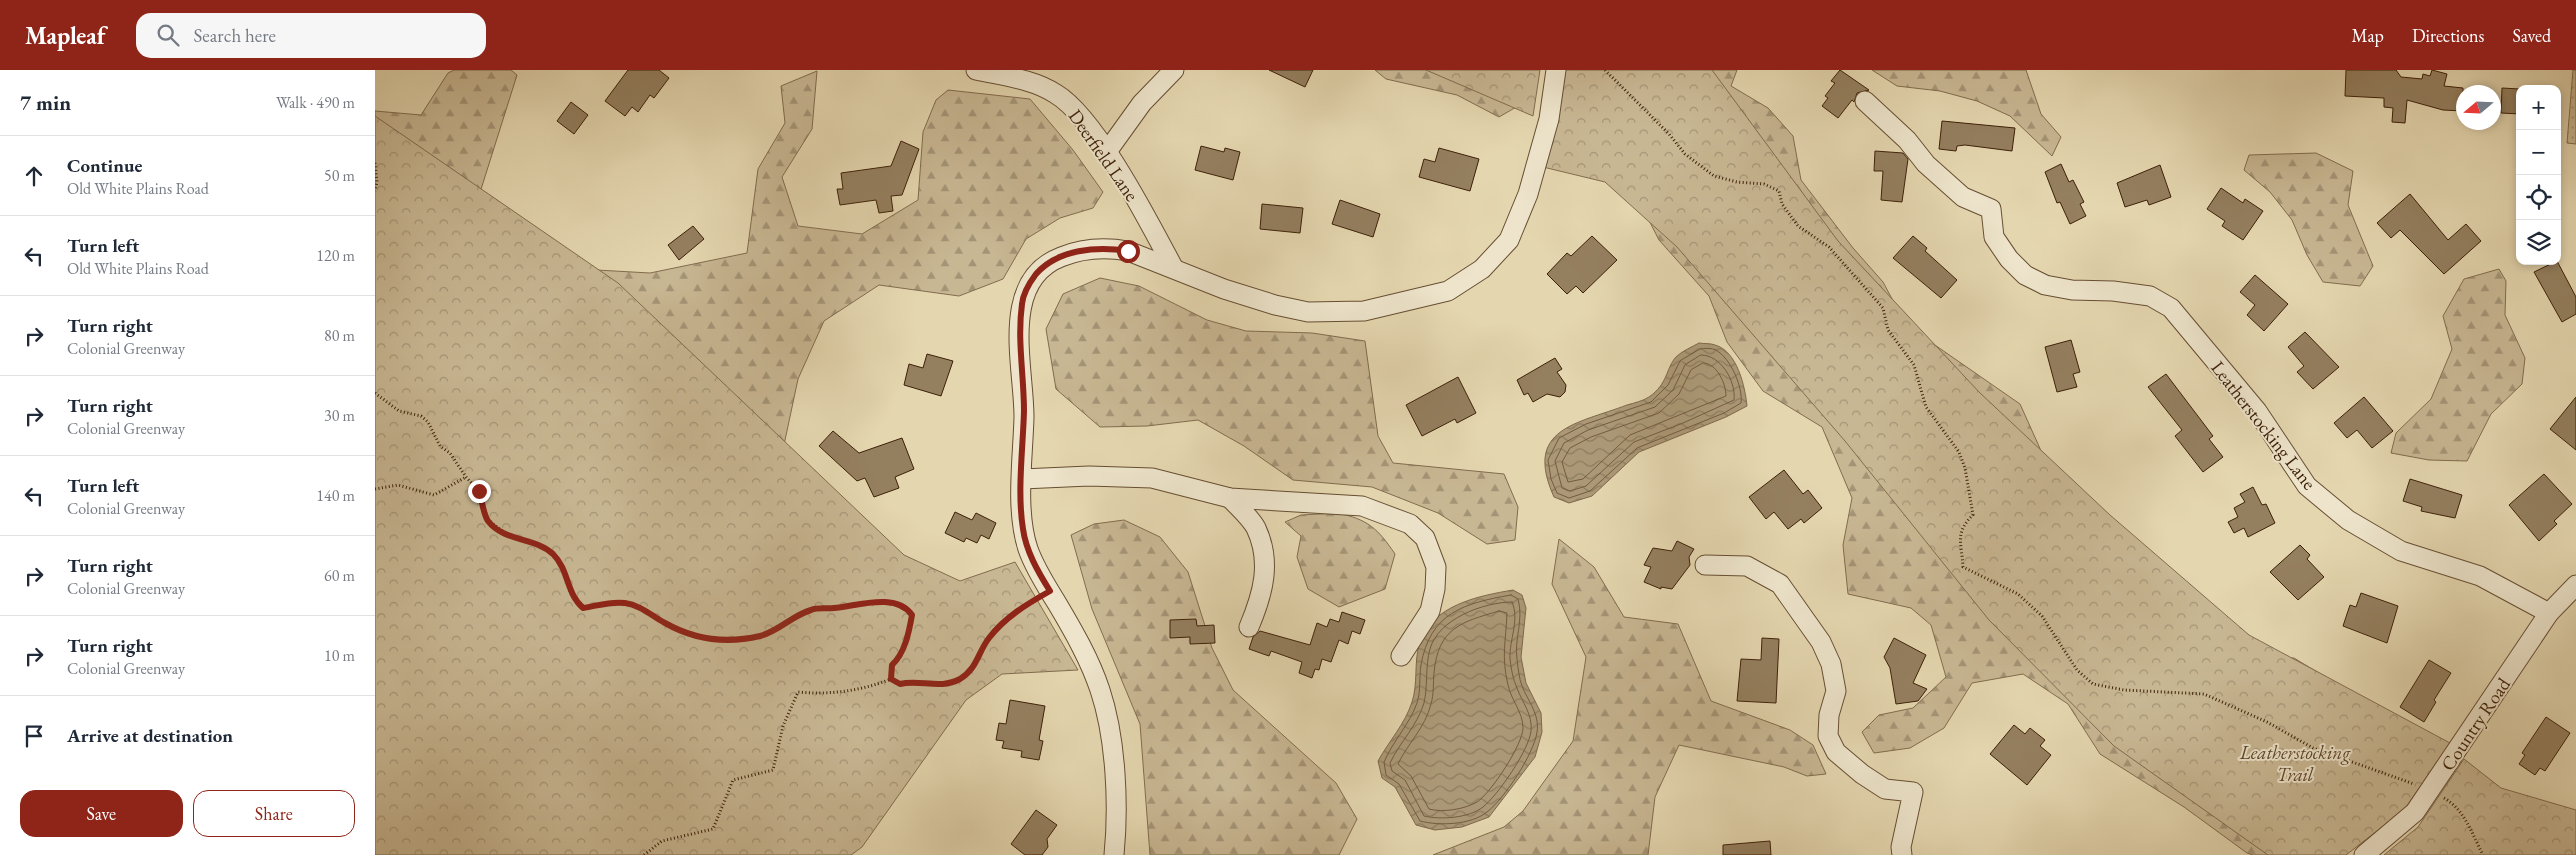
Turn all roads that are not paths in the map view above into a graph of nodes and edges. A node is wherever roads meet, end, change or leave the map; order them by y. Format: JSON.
{"nodes":[{"id":1,"x":976,"y":70,"type":"edge"},
{"id":2,"x":1174,"y":70,"type":"edge"},
{"id":3,"x":1556,"y":70,"type":"edge"},
{"id":4,"x":1865,"y":101,"type":"dead end"},
{"id":5,"x":1106,"y":153,"type":"junction"},
{"id":6,"x":1173,"y":267,"type":"junction"},
{"id":7,"x":1022,"y":479,"type":"junction"},
{"id":8,"x":1231,"y":498,"type":"junction"},
{"id":9,"x":1705,"y":565,"type":"dead end"},
{"id":10,"x":2576,"y":584,"type":"edge"},
{"id":11,"x":2549,"y":613,"type":"junction"},
{"id":12,"x":1249,"y":627,"type":"dead end"},
{"id":13,"x":1401,"y":656,"type":"dead end"},
{"id":14,"x":1114,"y":855,"type":"edge"},
{"id":15,"x":1902,"y":855,"type":"edge"},
{"id":16,"x":2364,"y":855,"type":"edge"}],
"edges":[{"from":1,"to":5,"type":"street","name":"Deerfield Lane"},
{"from":2,"to":5,"type":"street"},
{"from":3,"to":6,"type":"street"},
{"from":4,"to":11,"type":"street","name":"Leatherstocking Lane"},
{"from":5,"to":6,"type":"street","name":"Deerfield Lane"},
{"from":6,"to":7,"type":"street"},
{"from":7,"to":8,"type":"street"},
{"from":7,"to":14,"type":"street"},
{"from":8,"to":12,"type":"street"},
{"from":8,"to":13,"type":"street"},
{"from":9,"to":15,"type":"street"},
{"from":10,"to":11,"type":"street","name":"Country Road"},
{"from":11,"to":16,"type":"street","name":"Country Road"}]}
